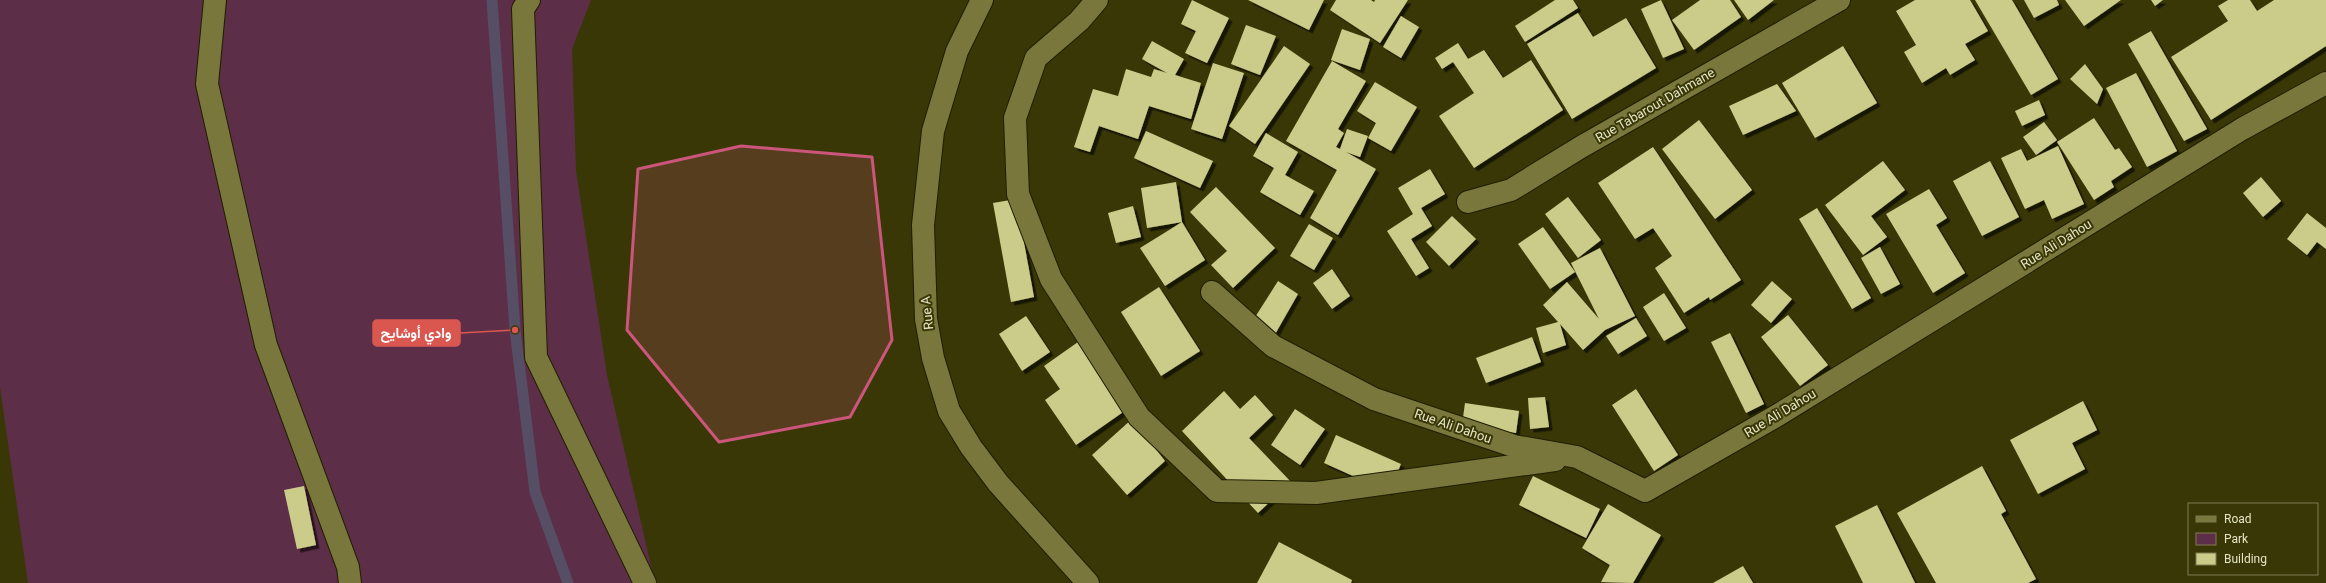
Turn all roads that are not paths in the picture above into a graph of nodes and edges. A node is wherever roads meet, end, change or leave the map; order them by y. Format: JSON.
{"nodes":[{"id":1,"x":215,"y":0,"type":"edge"},
{"id":2,"x":529,"y":0,"type":"edge"},
{"id":3,"x":982,"y":0,"type":"edge"},
{"id":4,"x":1097,"y":0,"type":"edge"},
{"id":5,"x":1840,"y":0,"type":"edge"},
{"id":6,"x":2326,"y":83,"type":"edge"},
{"id":7,"x":1468,"y":202,"type":"dead end"},
{"id":8,"x":1212,"y":292,"type":"dead end"},
{"id":9,"x":1577,"y":457,"type":"junction"},
{"id":10,"x":350,"y":583,"type":"edge"},
{"id":11,"x":645,"y":583,"type":"edge"},
{"id":12,"x":1088,"y":583,"type":"edge"}],
"edges":[{"from":1,"to":10,"type":"street"},
{"from":2,"to":11,"type":"street"},
{"from":3,"to":12,"type":"street","name":"Rue A"},
{"from":4,"to":9,"type":"street"},
{"from":5,"to":7,"type":"street","name":"Rue Tabarout Dahmane"},
{"from":6,"to":9,"type":"street","name":"Rue Ali Dahou"},
{"from":8,"to":9,"type":"street","name":"Rue Ali Dahou"}]}
